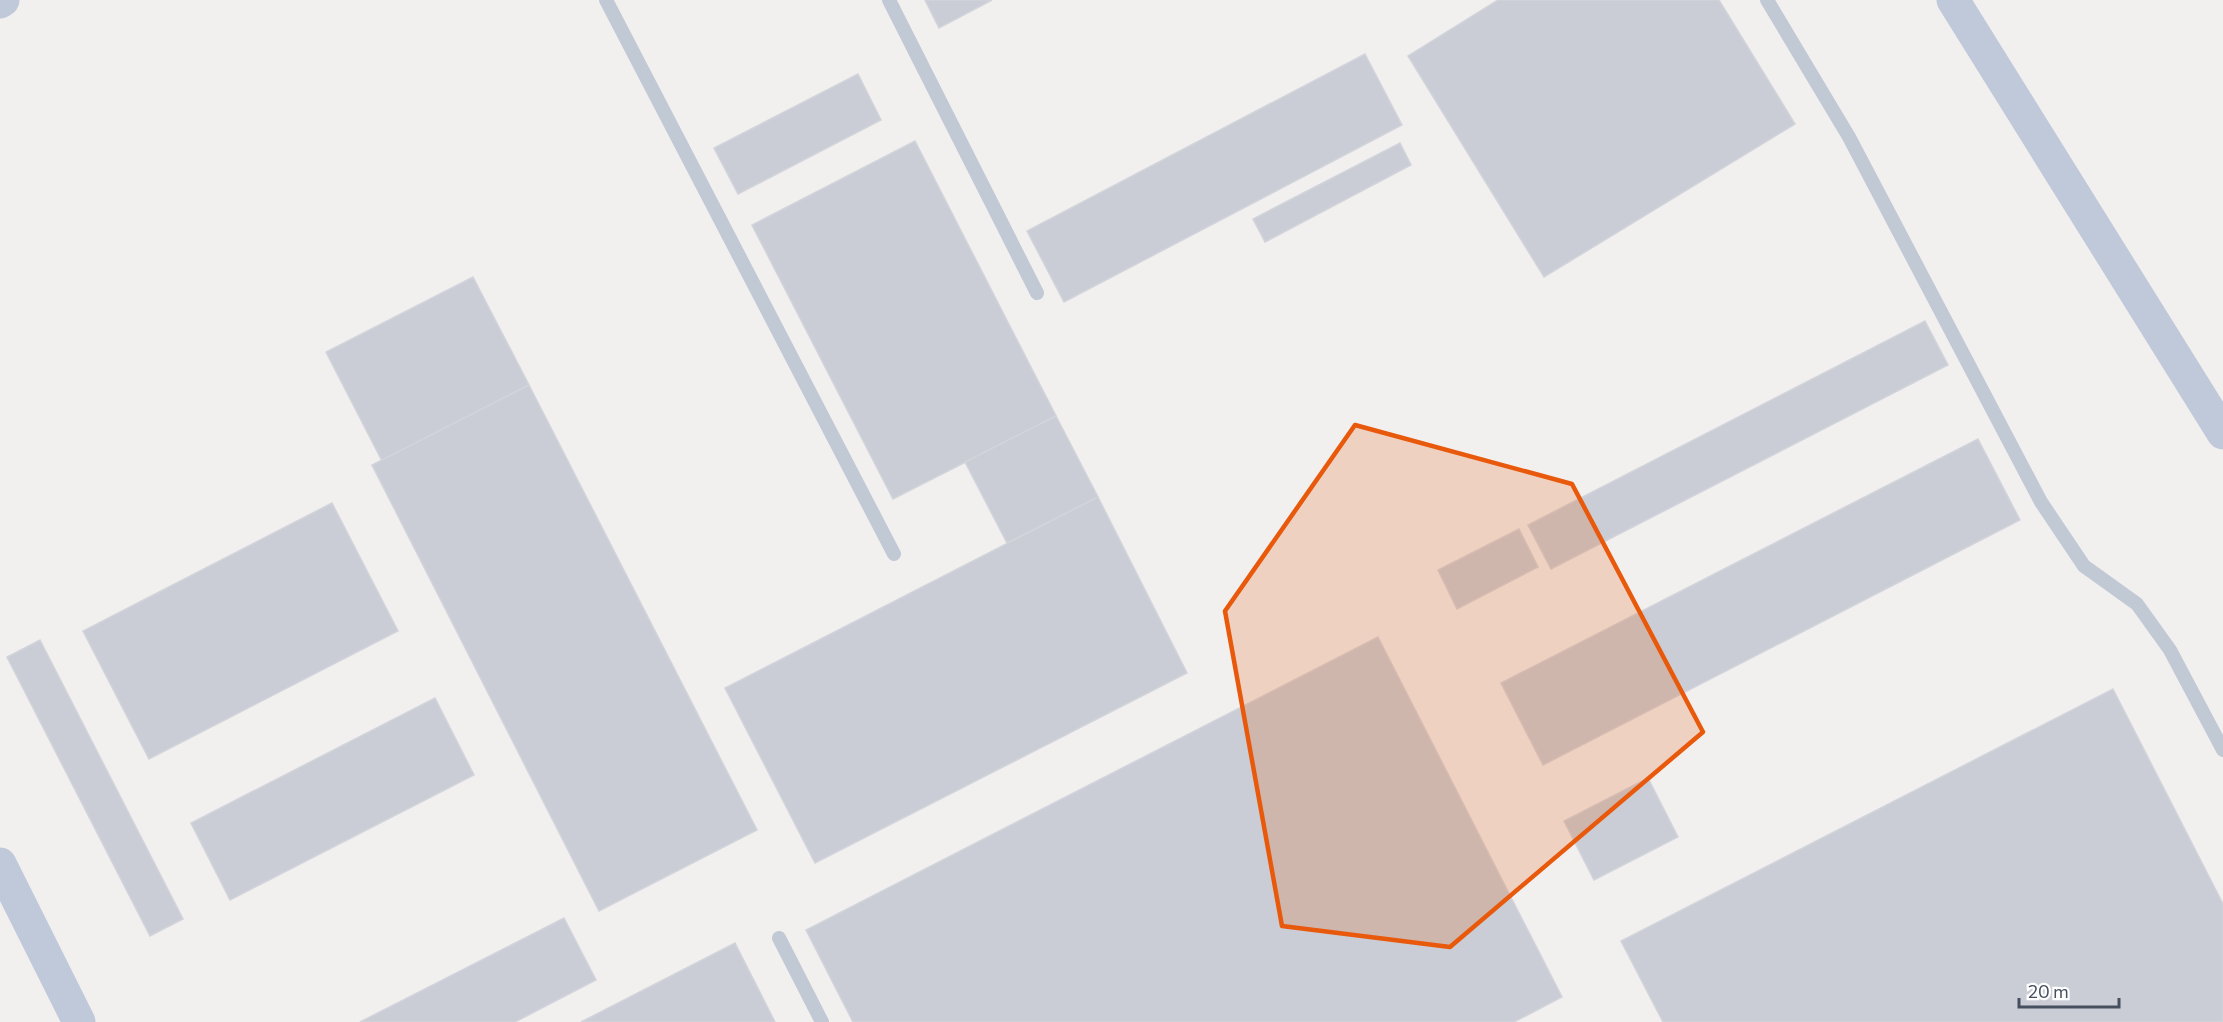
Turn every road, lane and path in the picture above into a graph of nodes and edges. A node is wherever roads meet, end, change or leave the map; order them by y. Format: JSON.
{"nodes":[{"id":1,"x":606,"y":0,"type":"edge"},
{"id":2,"x":889,"y":0,"type":"edge"},
{"id":3,"x":1767,"y":0,"type":"edge"},
{"id":4,"x":1953,"y":0,"type":"edge"},
{"id":5,"x":1037,"y":293,"type":"dead end"},
{"id":6,"x":2223,"y":433,"type":"edge"},
{"id":7,"x":894,"y":554,"type":"dead end"},
{"id":8,"x":2223,"y":750,"type":"edge"},
{"id":9,"x":0,"y":864,"type":"edge"},
{"id":10,"x":779,"y":938,"type":"dead end"},
{"id":11,"x":80,"y":1022,"type":"edge"},
{"id":12,"x":822,"y":1022,"type":"edge"}],
"edges":[{"from":1,"to":7,"type":"lane"},
{"from":2,"to":5,"type":"lane"},
{"from":3,"to":8,"type":"lane"},
{"from":4,"to":6,"type":"street"},
{"from":9,"to":11,"type":"street"},
{"from":10,"to":12,"type":"lane"}]}
